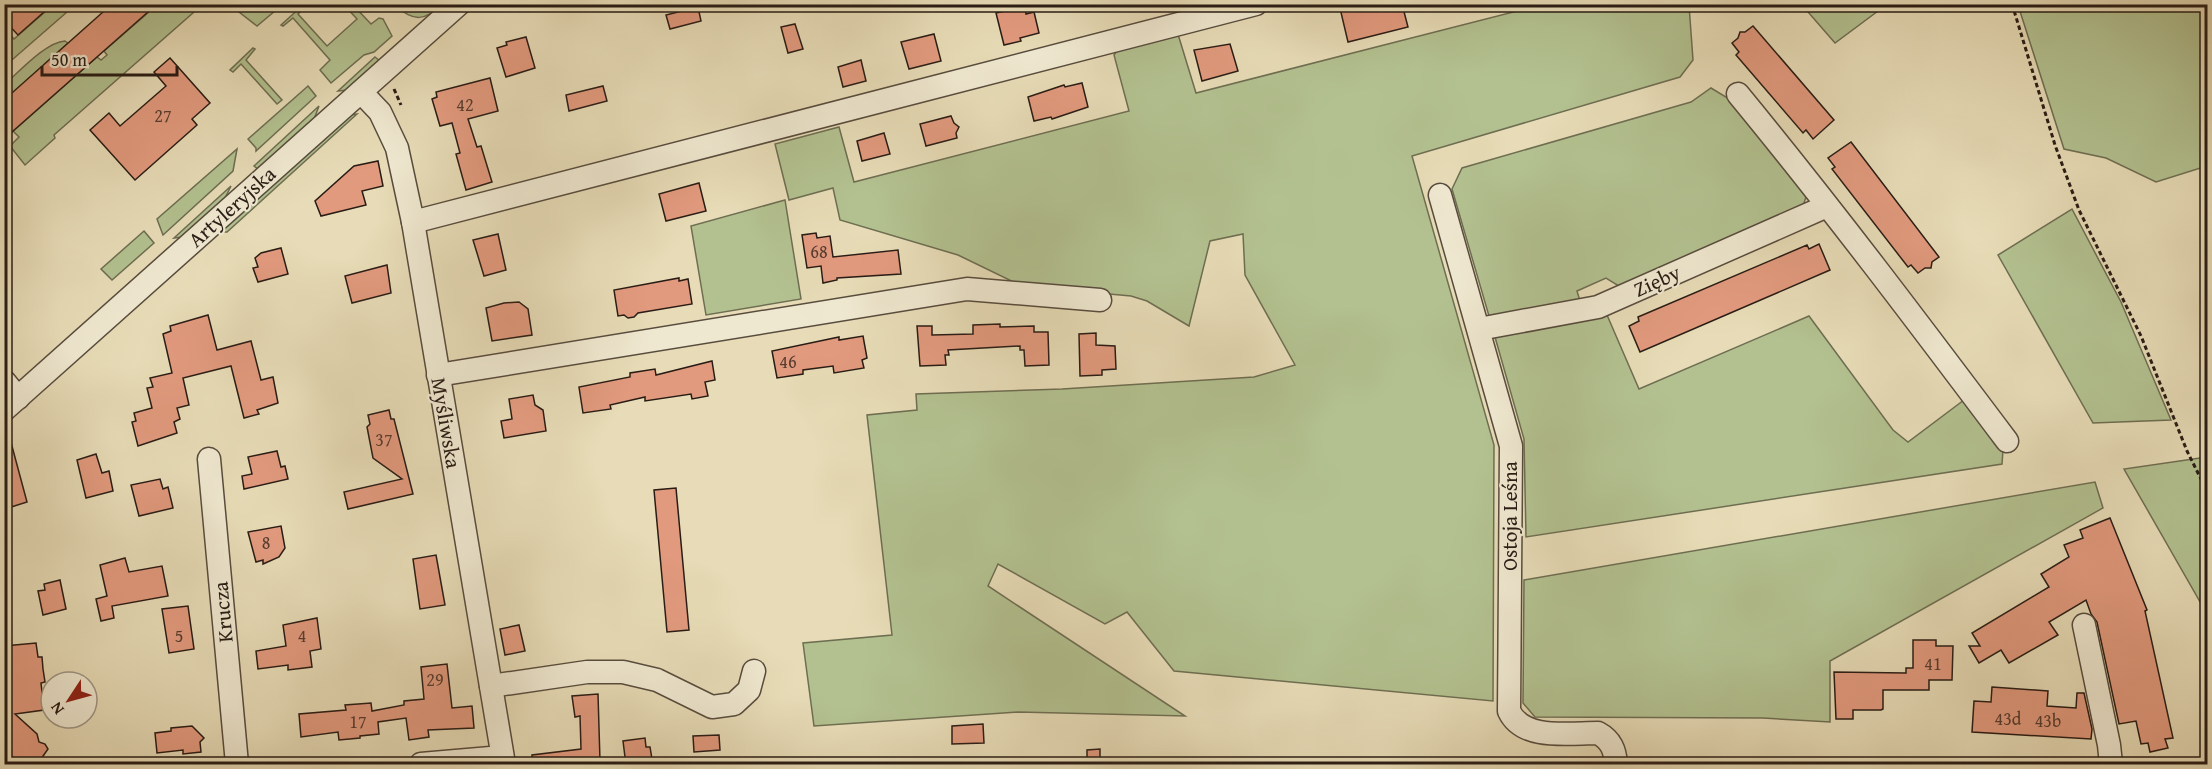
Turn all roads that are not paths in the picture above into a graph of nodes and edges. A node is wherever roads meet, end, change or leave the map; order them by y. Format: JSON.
{"nodes":[{"id":1,"x":459,"y":4,"type":"edge"},
{"id":2,"x":1256,"y":4,"type":"edge"},
{"id":3,"x":361,"y":92,"type":"junction"},
{"id":4,"x":1738,"y":94,"type":"dead end"},
{"id":5,"x":1440,"y":195,"type":"dead end"},
{"id":6,"x":1827,"y":206,"type":"junction"},
{"id":7,"x":413,"y":222,"type":"junction"},
{"id":8,"x":1100,"y":300,"type":"dead end"},
{"id":9,"x":1479,"y":329,"type":"junction"},
{"id":10,"x":438,"y":375,"type":"junction"},
{"id":11,"x":9,"y":396,"type":"edge"},
{"id":12,"x":2007,"y":441,"type":"dead end"},
{"id":13,"x":209,"y":459,"type":"dead end"},
{"id":14,"x":2084,"y":625,"type":"dead end"},
{"id":15,"x":753,"y":672,"type":"dead end"},
{"id":16,"x":491,"y":686,"type":"junction"},
{"id":17,"x":503,"y":761,"type":"edge"},
{"id":18,"x":237,"y":765,"type":"edge"},
{"id":19,"x":421,"y":765,"type":"edge"},
{"id":20,"x":1616,"y":765,"type":"edge"},
{"id":21,"x":2111,"y":765,"type":"edge"}],
"edges":[{"from":1,"to":3,"type":"street","name":"Artyleryjska"},
{"from":2,"to":7,"type":"street"},
{"from":3,"to":7,"type":"street","name":"Myśliwska"},
{"from":3,"to":11,"type":"street","name":"Artyleryjska"},
{"from":4,"to":6,"type":"street"},
{"from":5,"to":9,"type":"street","name":"Ostoja Leśna"},
{"from":6,"to":9,"type":"street","name":"Zięby"},
{"from":6,"to":12,"type":"street"},
{"from":7,"to":10,"type":"street","name":"Myśliwska"},
{"from":8,"to":10,"type":"street"},
{"from":9,"to":20,"type":"street","name":"Ostoja Leśna"},
{"from":10,"to":16,"type":"street","name":"Myśliwska"},
{"from":13,"to":18,"type":"street","name":"Krucza"},
{"from":14,"to":21,"type":"street"},
{"from":15,"to":16,"type":"street"},
{"from":16,"to":17,"type":"street","name":"Myśliwska"},
{"from":17,"to":19,"type":"street"}]}
